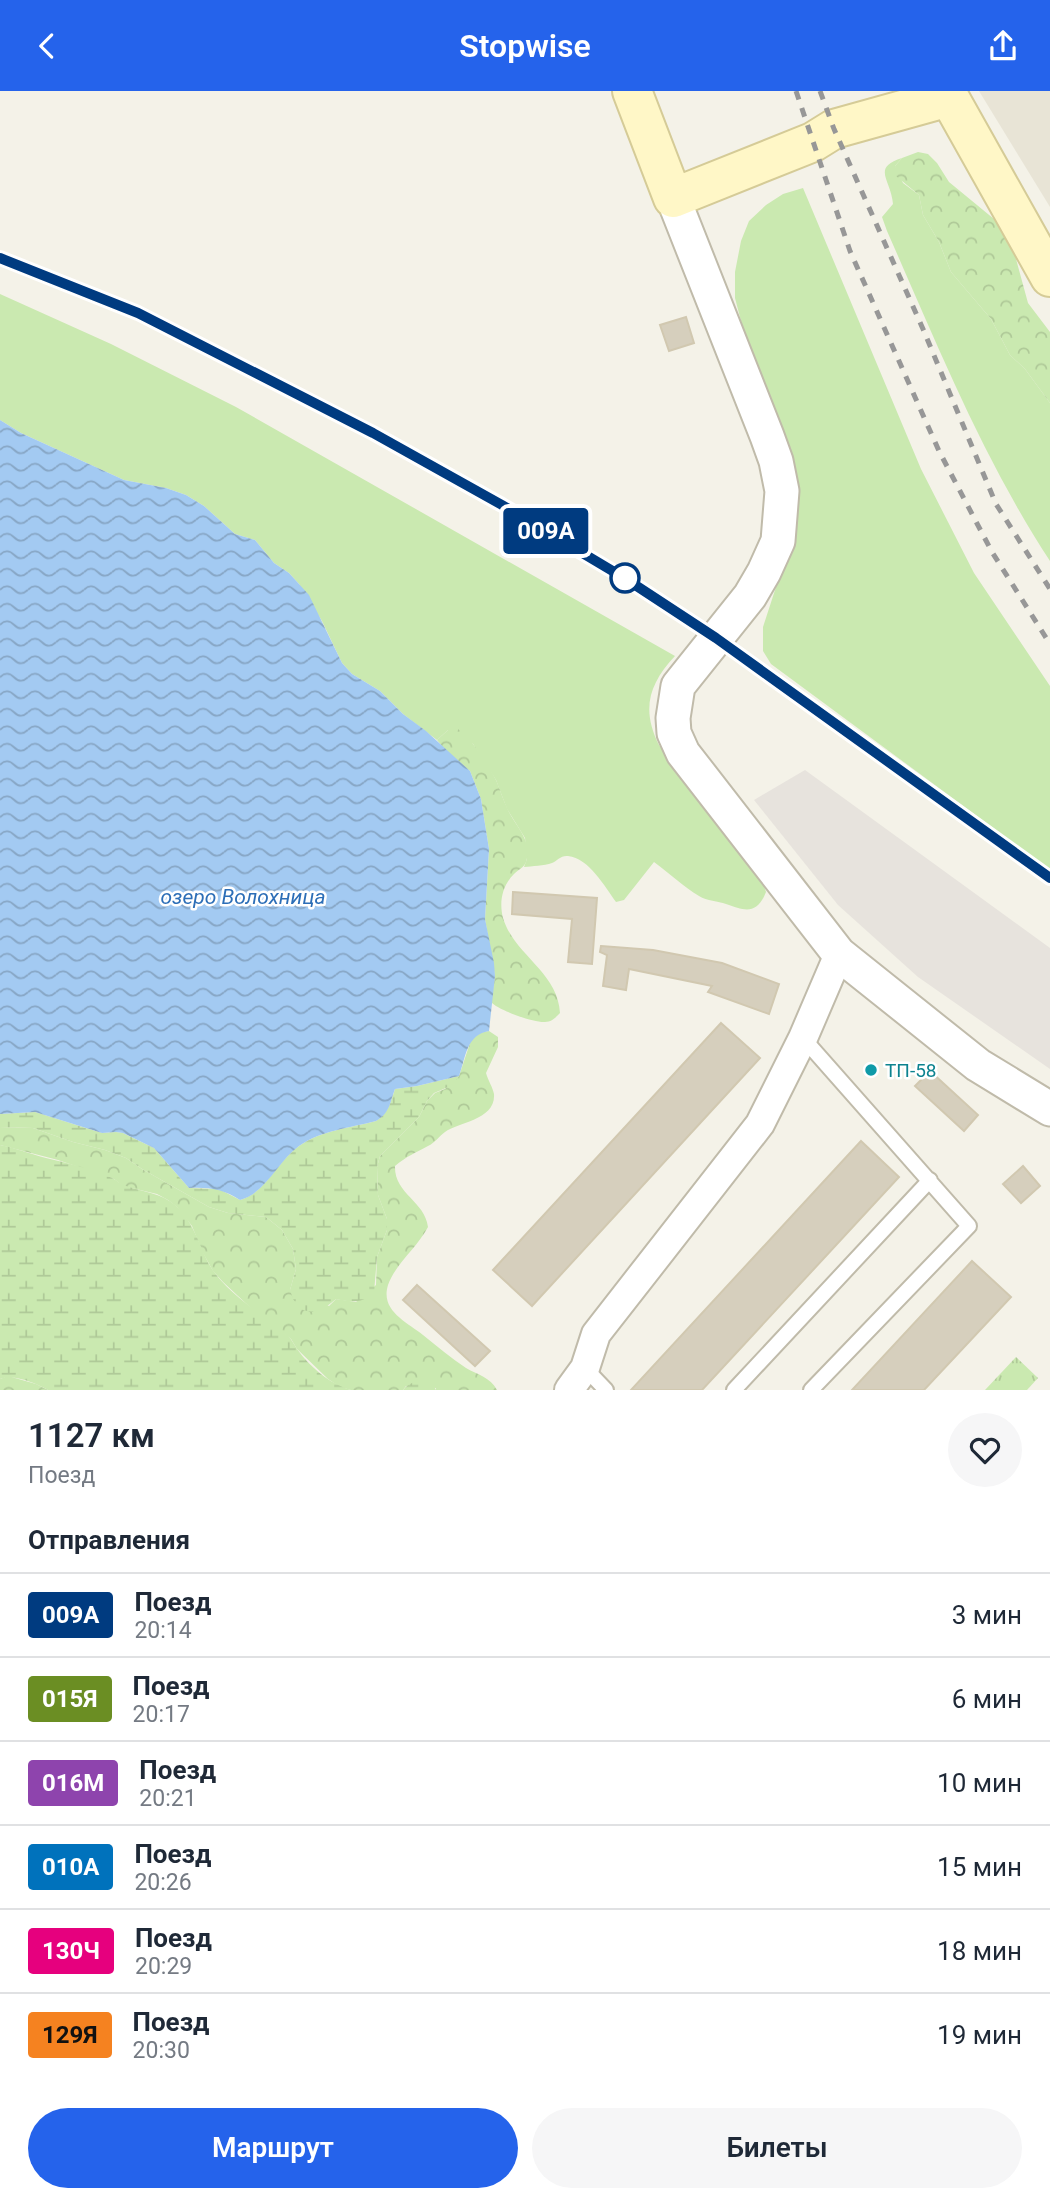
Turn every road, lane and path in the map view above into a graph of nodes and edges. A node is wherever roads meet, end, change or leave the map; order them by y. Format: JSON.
{"nodes":[{"id":1,"x":632,"y":91,"type":"edge"},
{"id":2,"x":947,"y":94,"type":"edge"},
{"id":3,"x":673,"y":198,"type":"junction"},
{"id":4,"x":1050,"y":277,"type":"edge"},
{"id":5,"x":839,"y":954,"type":"junction"},
{"id":6,"x":803,"y":1038,"type":"junction"},
{"id":7,"x":1050,"y":1109,"type":"edge"},
{"id":8,"x":930,"y":1179,"type":"junction"},
{"id":9,"x":577,"y":1379,"type":"edge"},
{"id":10,"x":606,"y":1390,"type":"edge"},
{"id":11,"x":734,"y":1390,"type":"edge"},
{"id":12,"x":811,"y":1390,"type":"edge"}],
"edges":[{"from":1,"to":3,"type":"main road"},
{"from":2,"to":3,"type":"main road"},
{"from":2,"to":4,"type":"main road"},
{"from":3,"to":5,"type":"street"},
{"from":5,"to":6,"type":"street"},
{"from":5,"to":7,"type":"street"},
{"from":6,"to":8,"type":"lane"},
{"from":6,"to":9,"type":"street"},
{"from":8,"to":11,"type":"lane"},
{"from":8,"to":12,"type":"lane"},
{"from":9,"to":10,"type":"lane"}]}
